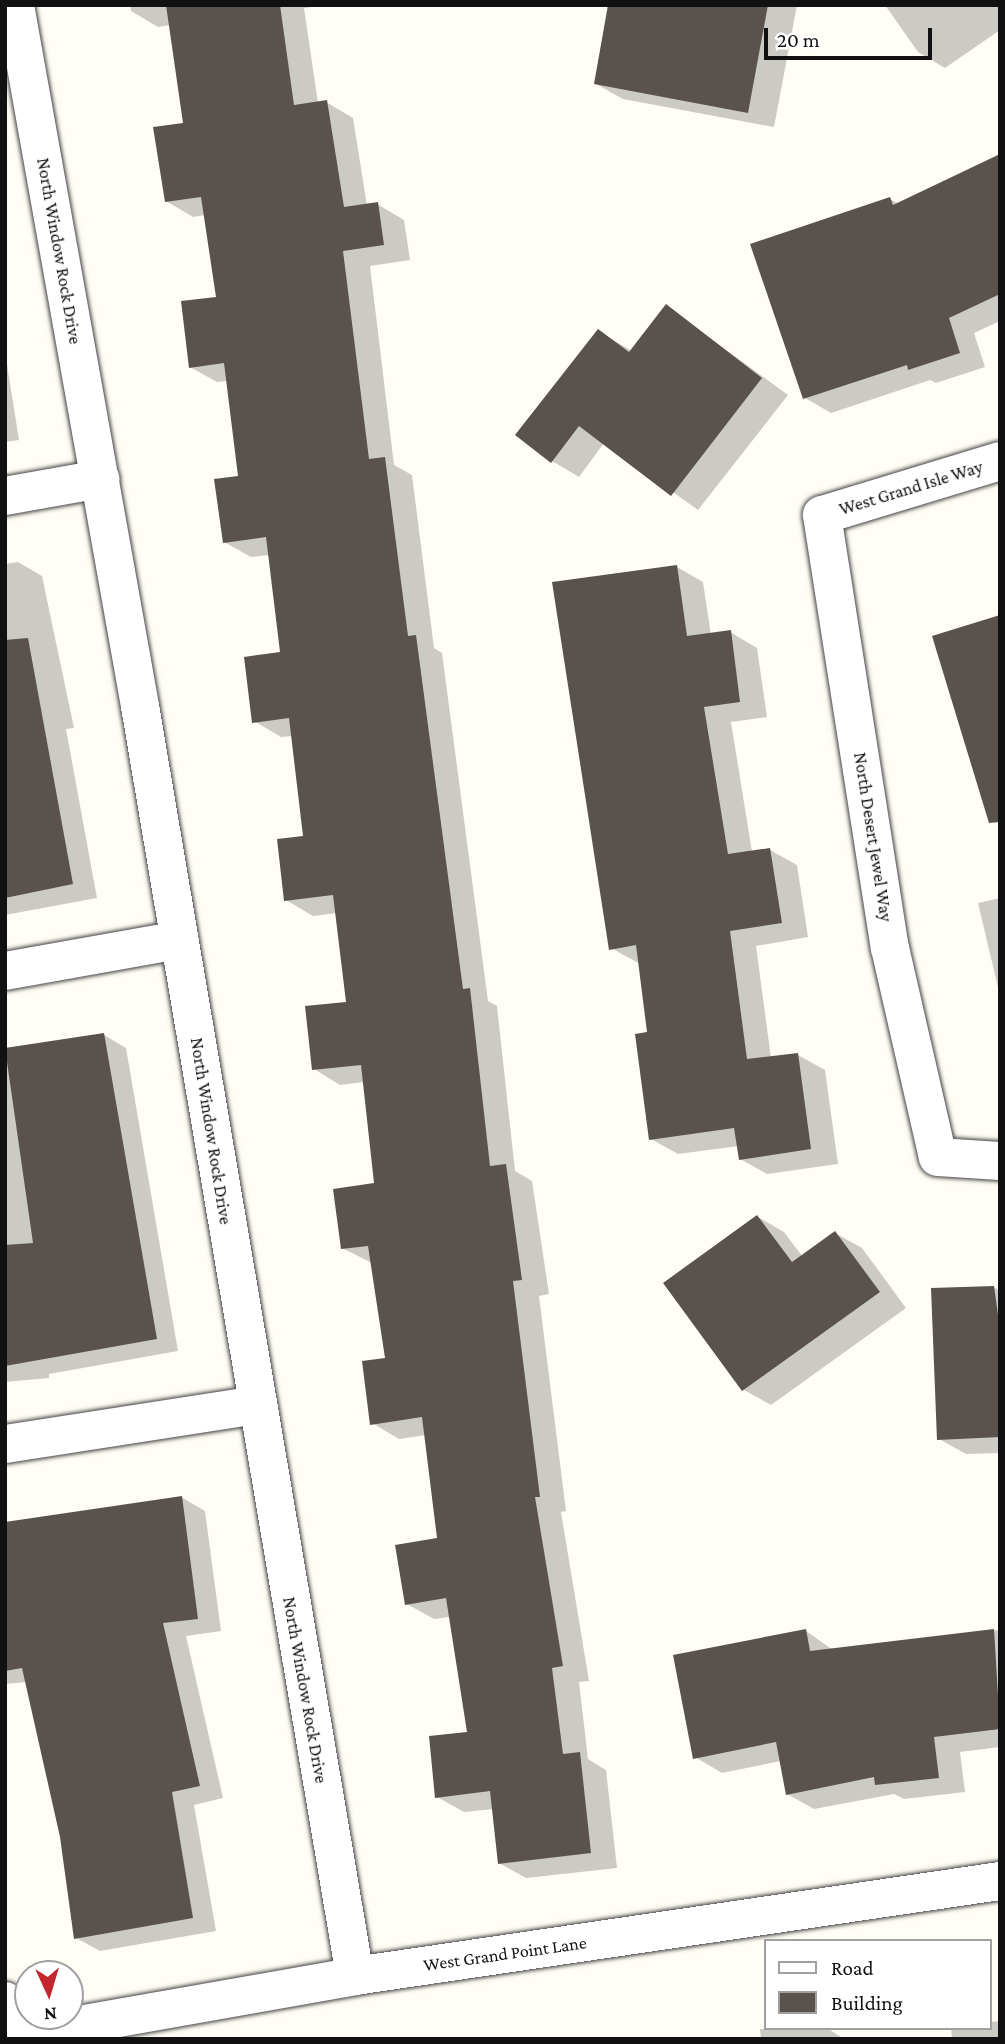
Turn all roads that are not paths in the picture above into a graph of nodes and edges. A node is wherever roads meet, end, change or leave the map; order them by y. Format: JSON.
{"nodes":[{"id":1,"x":13,"y":17,"type":"edge"},
{"id":2,"x":1000,"y":461,"type":"edge"},
{"id":3,"x":100,"y":479,"type":"junction"},
{"id":4,"x":5,"y":496,"type":"edge"},
{"id":5,"x":822,"y":515,"type":"joint"},
{"id":6,"x":180,"y":940,"type":"junction"},
{"id":7,"x":5,"y":971,"type":"edge"},
{"id":8,"x":1000,"y":1161,"type":"edge"},
{"id":9,"x":256,"y":1405,"type":"junction"},
{"id":10,"x":5,"y":1444,"type":"edge"},
{"id":11,"x":1000,"y":1881,"type":"edge"},
{"id":12,"x":355,"y":1976,"type":"junction"},
{"id":13,"x":7,"y":2025,"type":"edge"}],
"edges":[{"from":1,"to":3,"type":"street","name":"North Window Rock Drive"},
{"from":2,"to":5,"type":"street","name":"West Grand Isle Way"},
{"from":3,"to":4,"type":"street"},
{"from":3,"to":6,"type":"street","name":"North Window Rock Drive"},
{"from":5,"to":8,"type":"street","name":"North Desert Jewel Way"},
{"from":6,"to":7,"type":"street"},
{"from":6,"to":9,"type":"street","name":"North Window Rock Drive"},
{"from":9,"to":10,"type":"street"},
{"from":9,"to":12,"type":"street","name":"North Window Rock Drive"},
{"from":11,"to":12,"type":"street","name":"West Grand Point Lane"},
{"from":12,"to":13,"type":"street","name":"West Grand Point Lane"}]}
